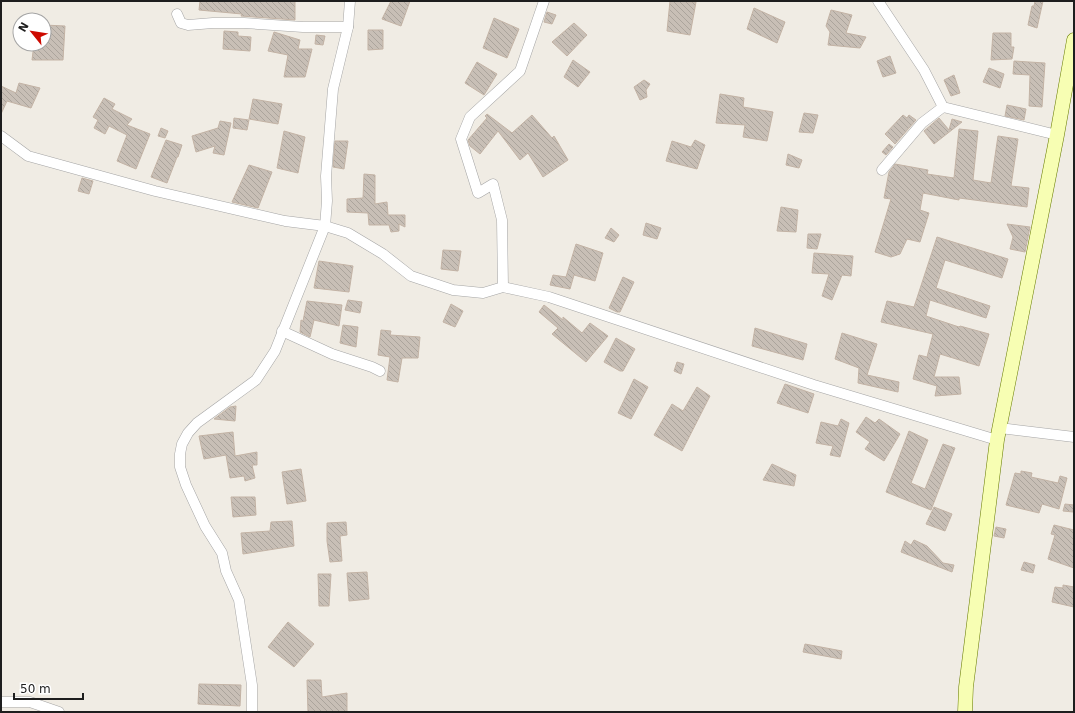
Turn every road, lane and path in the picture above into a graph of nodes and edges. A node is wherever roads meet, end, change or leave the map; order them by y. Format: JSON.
{"nodes":[{"id":1,"x":350,"y":1,"type":"edge"},
{"id":2,"x":544,"y":1,"type":"edge"},
{"id":3,"x":878,"y":1,"type":"edge"},
{"id":4,"x":177,"y":14,"type":"dead end"},
{"id":5,"x":348,"y":27,"type":"junction"},
{"id":6,"x":1073,"y":47,"type":"edge"},
{"id":7,"x":943,"y":107,"type":"junction"},
{"id":8,"x":1057,"y":135,"type":"junction"},
{"id":9,"x":1,"y":136,"type":"edge"},
{"id":10,"x":882,"y":170,"type":"dead end"},
{"id":11,"x":325,"y":226,"type":"junction"},
{"id":12,"x":503,"y":286,"type":"junction"},
{"id":13,"x":282,"y":331,"type":"junction"},
{"id":14,"x":380,"y":371,"type":"dead end"},
{"id":15,"x":998,"y":434,"type":"junction"},
{"id":16,"x":1074,"y":437,"type":"edge"},
{"id":17,"x":1,"y":702,"type":"edge"},
{"id":18,"x":59,"y":712,"type":"edge"},
{"id":19,"x":252,"y":712,"type":"edge"},
{"id":20,"x":965,"y":712,"type":"edge"}],
"edges":[{"from":1,"to":5,"type":"street"},
{"from":2,"to":12,"type":"street"},
{"from":3,"to":7,"type":"street"},
{"from":4,"to":5,"type":"street"},
{"from":5,"to":11,"type":"street"},
{"from":6,"to":8,"type":"main road"},
{"from":7,"to":8,"type":"street"},
{"from":7,"to":10,"type":"street"},
{"from":8,"to":15,"type":"main road"},
{"from":9,"to":11,"type":"street"},
{"from":11,"to":12,"type":"street"},
{"from":11,"to":13,"type":"street"},
{"from":12,"to":15,"type":"street"},
{"from":13,"to":14,"type":"street"},
{"from":13,"to":19,"type":"street"},
{"from":15,"to":16,"type":"street"},
{"from":15,"to":20,"type":"main road"},
{"from":17,"to":18,"type":"street"}]}
